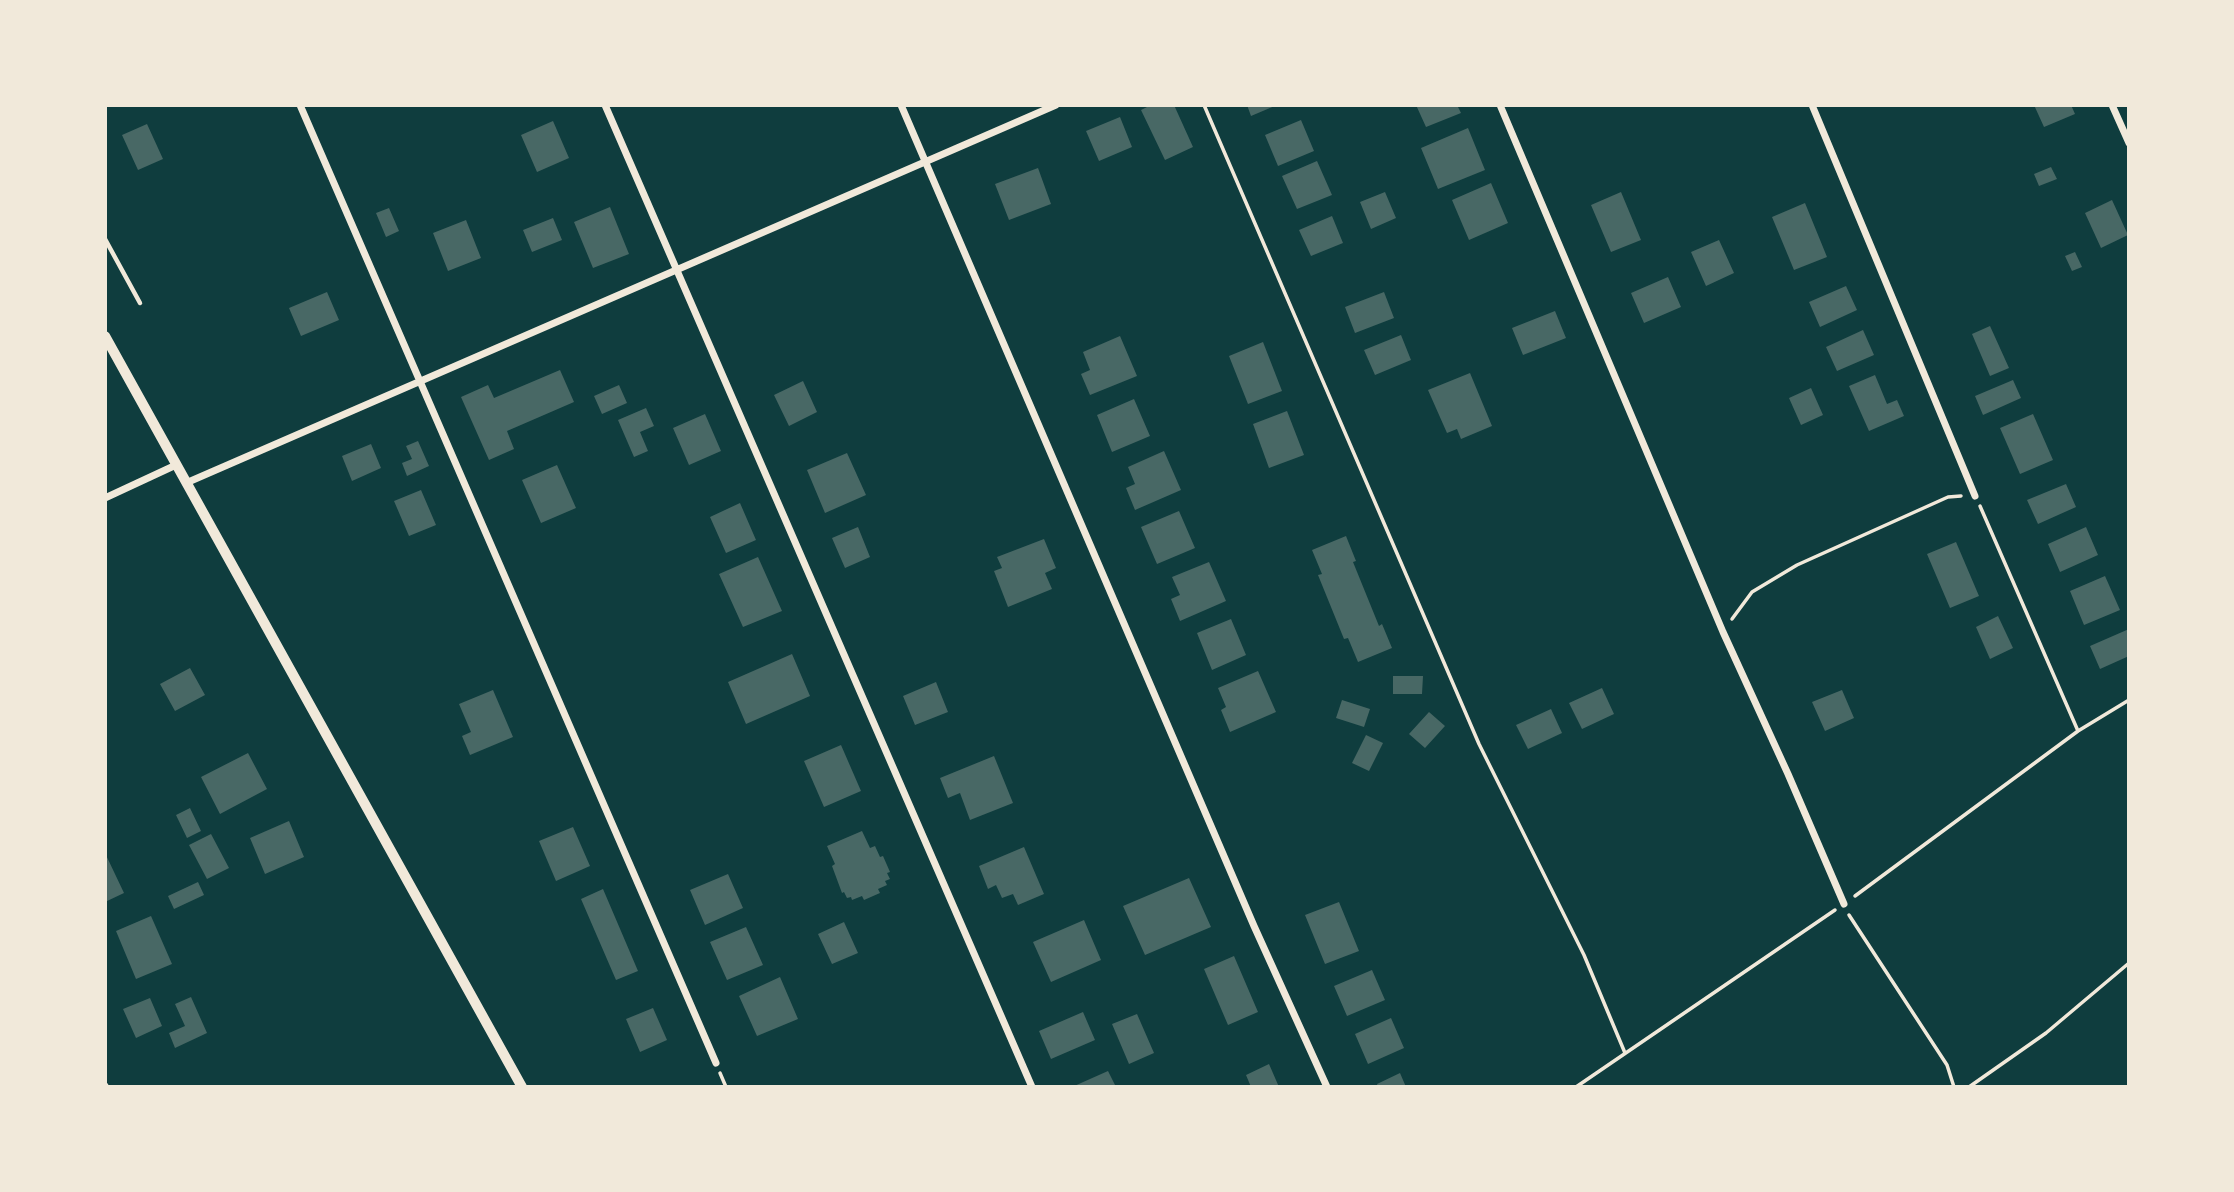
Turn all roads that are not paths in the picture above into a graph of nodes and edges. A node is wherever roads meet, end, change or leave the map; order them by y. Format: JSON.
{"nodes":[{"id":1,"x":300,"y":105,"type":"edge"},
{"id":2,"x":605,"y":105,"type":"edge"},
{"id":3,"x":901,"y":105,"type":"edge"},
{"id":4,"x":1056,"y":105,"type":"edge"},
{"id":5,"x":1500,"y":105,"type":"edge"},
{"id":6,"x":1812,"y":105,"type":"edge"},
{"id":7,"x":2112,"y":105,"type":"edge"},
{"id":8,"x":2129,"y":143,"type":"edge"},
{"id":9,"x":925,"y":162,"type":"junction"},
{"id":10,"x":105,"y":239,"type":"edge"},
{"id":11,"x":676,"y":270,"type":"junction"},
{"id":12,"x":140,"y":303,"type":"dead end"},
{"id":13,"x":105,"y":336,"type":"edge"},
{"id":14,"x":419,"y":380,"type":"junction"},
{"id":15,"x":176,"y":466,"type":"junction"},
{"id":16,"x":186,"y":483,"type":"junction"},
{"id":17,"x":1975,"y":496,"type":"road end"},
{"id":18,"x":105,"y":498,"type":"edge"},
{"id":19,"x":1844,"y":904,"type":"road end"},
{"id":20,"x":716,"y":1063,"type":"dead end"},
{"id":21,"x":522,"y":1087,"type":"edge"},
{"id":22,"x":1032,"y":1087,"type":"edge"},
{"id":23,"x":1327,"y":1087,"type":"edge"}],
"edges":[{"from":1,"to":14,"type":"street"},
{"from":2,"to":11,"type":"street"},
{"from":3,"to":9,"type":"street"},
{"from":4,"to":9,"type":"street"},
{"from":5,"to":19,"type":"street"},
{"from":6,"to":17,"type":"street"},
{"from":7,"to":8,"type":"street"},
{"from":9,"to":11,"type":"street"},
{"from":9,"to":23,"type":"street"},
{"from":10,"to":12,"type":"lane"},
{"from":11,"to":14,"type":"street"},
{"from":11,"to":22,"type":"street"},
{"from":13,"to":15,"type":"street"},
{"from":14,"to":16,"type":"street"},
{"from":14,"to":20,"type":"street"},
{"from":15,"to":16,"type":"street"},
{"from":15,"to":18,"type":"street"},
{"from":16,"to":21,"type":"street"}]}
